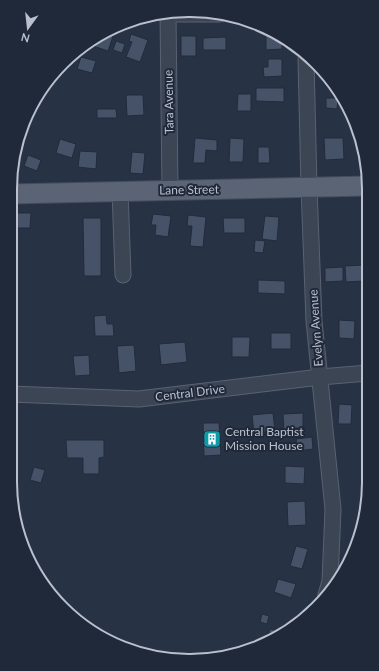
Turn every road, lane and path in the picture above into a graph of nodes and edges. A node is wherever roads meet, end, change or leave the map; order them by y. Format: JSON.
{"nodes":[{"id":1,"x":168,"y":18,"type":"edge"},
{"id":2,"x":306,"y":63,"type":"edge"},
{"id":3,"x":362,"y":186,"type":"edge"},
{"id":4,"x":309,"y":187,"type":"junction"},
{"id":5,"x":170,"y":190,"type":"junction"},
{"id":6,"x":120,"y":191,"type":"junction"},
{"id":7,"x":17,"y":194,"type":"edge"},
{"id":8,"x":122,"y":275,"type":"dead end"},
{"id":9,"x":362,"y":374,"type":"edge"},
{"id":10,"x":320,"y":377,"type":"junction"},
{"id":11,"x":17,"y":394,"type":"edge"},
{"id":12,"x":330,"y":581,"type":"edge"}],
"edges":[{"from":1,"to":5,"type":"street","name":"Tara Avenue"},
{"from":2,"to":4,"type":"street","name":"Evelyn Avenue"},
{"from":3,"to":4,"type":"main road","name":"Lane Street"},
{"from":4,"to":5,"type":"main road","name":"Lane Street"},
{"from":4,"to":10,"type":"street","name":"Evelyn Avenue"},
{"from":5,"to":6,"type":"main road","name":"Lane Street"},
{"from":6,"to":7,"type":"main road","name":"Lane Street"},
{"from":6,"to":8,"type":"street"},
{"from":9,"to":10,"type":"street","name":"Central Drive"},
{"from":10,"to":11,"type":"street","name":"Central Drive"},
{"from":10,"to":12,"type":"street","name":"Evelyn Avenue"}]}
